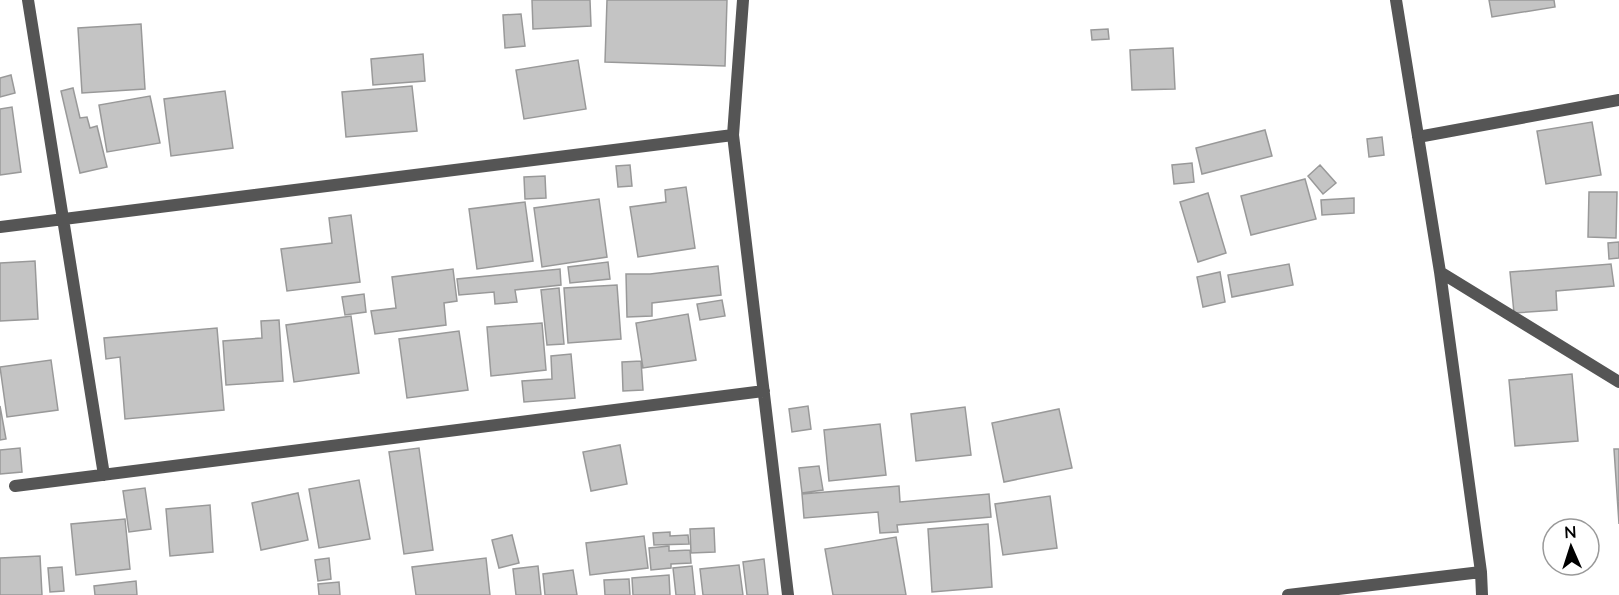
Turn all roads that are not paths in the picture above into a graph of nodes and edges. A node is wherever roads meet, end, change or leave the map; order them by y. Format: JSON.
{"nodes":[{"id":1,"x":28,"y":0,"type":"edge"},
{"id":2,"x":743,"y":0,"type":"edge"},
{"id":3,"x":1396,"y":0,"type":"edge"},
{"id":4,"x":1619,"y":100,"type":"edge"},
{"id":5,"x":733,"y":135,"type":"junction"},
{"id":6,"x":1418,"y":137,"type":"junction"},
{"id":7,"x":63,"y":219,"type":"junction"},
{"id":8,"x":0,"y":227,"type":"edge"},
{"id":9,"x":1440,"y":272,"type":"junction"},
{"id":10,"x":1619,"y":382,"type":"edge"},
{"id":11,"x":764,"y":391,"type":"junction"},
{"id":12,"x":104,"y":475,"type":"junction"},
{"id":13,"x":15,"y":486,"type":"dead end"},
{"id":14,"x":1481,"y":572,"type":"junction"},
{"id":15,"x":788,"y":595,"type":"edge"},
{"id":16,"x":1288,"y":595,"type":"edge"},
{"id":17,"x":1482,"y":595,"type":"edge"}],
"edges":[{"from":1,"to":7,"type":"street"},
{"from":2,"to":5,"type":"street"},
{"from":3,"to":6,"type":"street"},
{"from":4,"to":6,"type":"street"},
{"from":5,"to":7,"type":"street"},
{"from":5,"to":11,"type":"street"},
{"from":6,"to":9,"type":"street"},
{"from":7,"to":8,"type":"street"},
{"from":7,"to":12,"type":"street"},
{"from":9,"to":10,"type":"street"},
{"from":9,"to":14,"type":"street"},
{"from":11,"to":12,"type":"street"},
{"from":11,"to":15,"type":"street"},
{"from":12,"to":13,"type":"street"},
{"from":14,"to":16,"type":"street"},
{"from":14,"to":17,"type":"street"}]}
